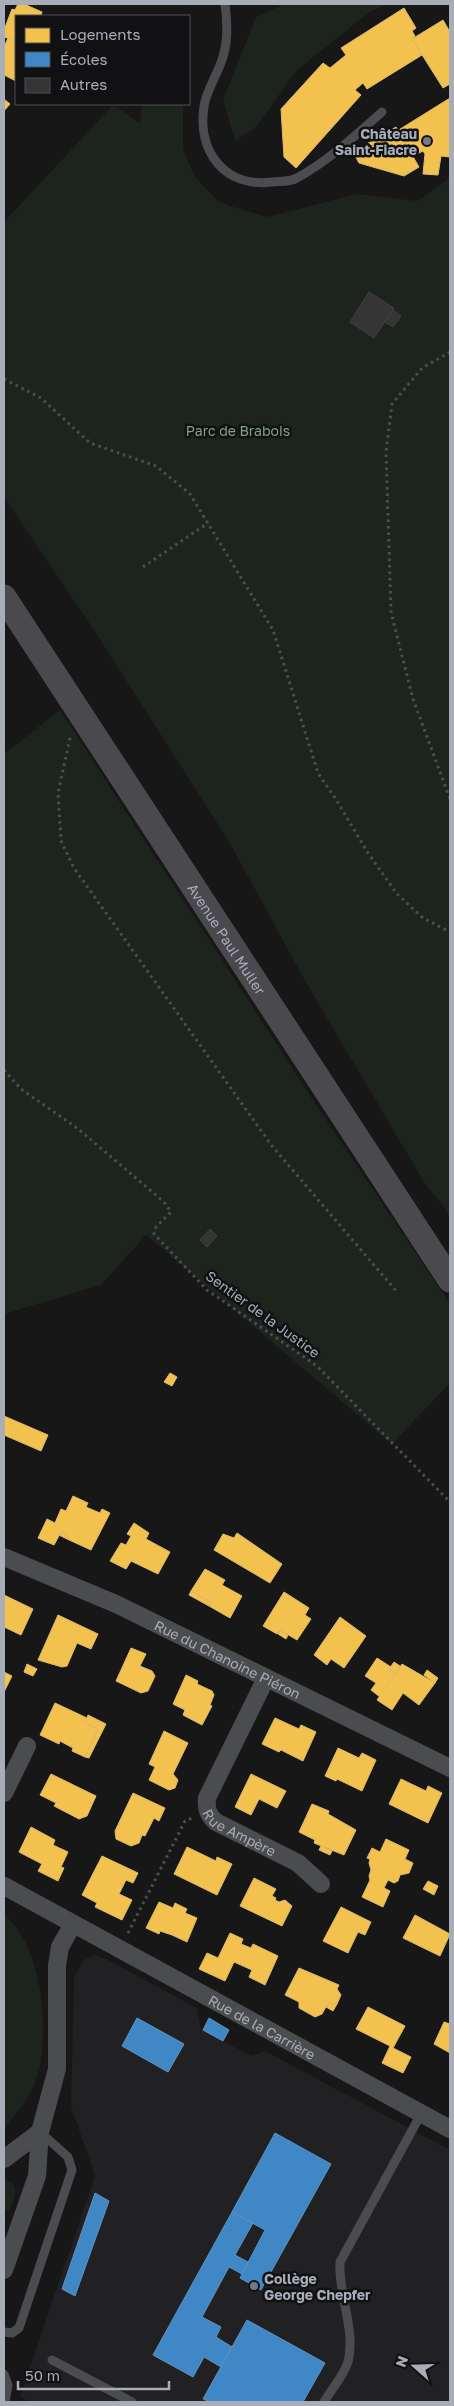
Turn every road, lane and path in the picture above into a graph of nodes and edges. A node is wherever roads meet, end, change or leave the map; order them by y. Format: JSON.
{"nodes":[{"id":1,"x":225,"y":4,"type":"edge"},
{"id":2,"x":382,"y":112,"type":"dead end"},
{"id":3,"x":450,"y":352,"type":"edge"},
{"id":4,"x":4,"y":379,"type":"edge"},
{"id":5,"x":208,"y":523,"type":"junction"},
{"id":6,"x":143,"y":567,"type":"dead end"},
{"id":7,"x":4,"y":597,"type":"edge"},
{"id":8,"x":80,"y":714,"type":"junction"},
{"id":9,"x":450,"y":799,"type":"edge"},
{"id":10,"x":450,"y":932,"type":"edge"},
{"id":11,"x":4,"y":1070,"type":"edge"},
{"id":12,"x":450,"y":1280,"type":"edge"},
{"id":13,"x":398,"y":1293,"type":"dead end"},
{"id":14,"x":450,"y":1502,"type":"edge"},
{"id":15,"x":4,"y":1557,"type":"edge"},
{"id":16,"x":266,"y":1678,"type":"junction"},
{"id":17,"x":27,"y":1746,"type":"dead end"},
{"id":18,"x":450,"y":1768,"type":"edge"},
{"id":19,"x":4,"y":1792,"type":"edge"},
{"id":20,"x":208,"y":1812,"type":"junction"},
{"id":21,"x":321,"y":1884,"type":"dead end"},
{"id":22,"x":4,"y":1886,"type":"edge"},
{"id":23,"x":73,"y":1924,"type":"junction"},
{"id":24,"x":119,"y":1949,"type":"junction"},
{"id":25,"x":421,"y":2114,"type":"junction"},
{"id":26,"x":450,"y":2130,"type":"edge"},
{"id":27,"x":40,"y":2132,"type":"junction"},
{"id":28,"x":4,"y":2159,"type":"edge"},
{"id":29,"x":4,"y":2270,"type":"edge"},
{"id":30,"x":4,"y":2332,"type":"edge"},
{"id":31,"x":52,"y":2360,"type":"dead end"},
{"id":32,"x":4,"y":2374,"type":"edge"},
{"id":33,"x":5,"y":2402,"type":"edge"},
{"id":34,"x":132,"y":2402,"type":"edge"},
{"id":35,"x":324,"y":2402,"type":"edge"}],
"edges":[{"from":1,"to":2,"type":"lane"},
{"from":3,"to":9,"type":"path"},
{"from":4,"to":5,"type":"path"},
{"from":5,"to":6,"type":"path"},
{"from":5,"to":10,"type":"path"},
{"from":7,"to":8,"type":"main road","name":"Avenue Paul Muller"},
{"from":8,"to":12,"type":"main road","name":"Avenue Paul Muller"},
{"from":8,"to":13,"type":"path"},
{"from":11,"to":14,"type":"path","name":"Sentier de la Justice"},
{"from":15,"to":16,"type":"street","name":"Rue du Chanoine Piéron"},
{"from":16,"to":18,"type":"street","name":"Rue du Chanoine Piéron"},
{"from":16,"to":20,"type":"street","name":"Rue Ampère"},
{"from":17,"to":19,"type":"street"},
{"from":20,"to":21,"type":"street","name":"Rue Ampère"},
{"from":20,"to":24,"type":"path"},
{"from":22,"to":23,"type":"street","name":"Rue de la Carrière"},
{"from":23,"to":24,"type":"street","name":"Rue de la Carrière"},
{"from":23,"to":27,"type":"street"},
{"from":24,"to":25,"type":"street","name":"Rue de la Carrière"},
{"from":25,"to":26,"type":"street","name":"Rue de la Carrière"},
{"from":25,"to":35,"type":"lane"},
{"from":27,"to":28,"type":"street"},
{"from":27,"to":29,"type":"street"},
{"from":27,"to":30,"type":"lane"},
{"from":31,"to":34,"type":"lane"},
{"from":32,"to":33,"type":"lane"}]}
